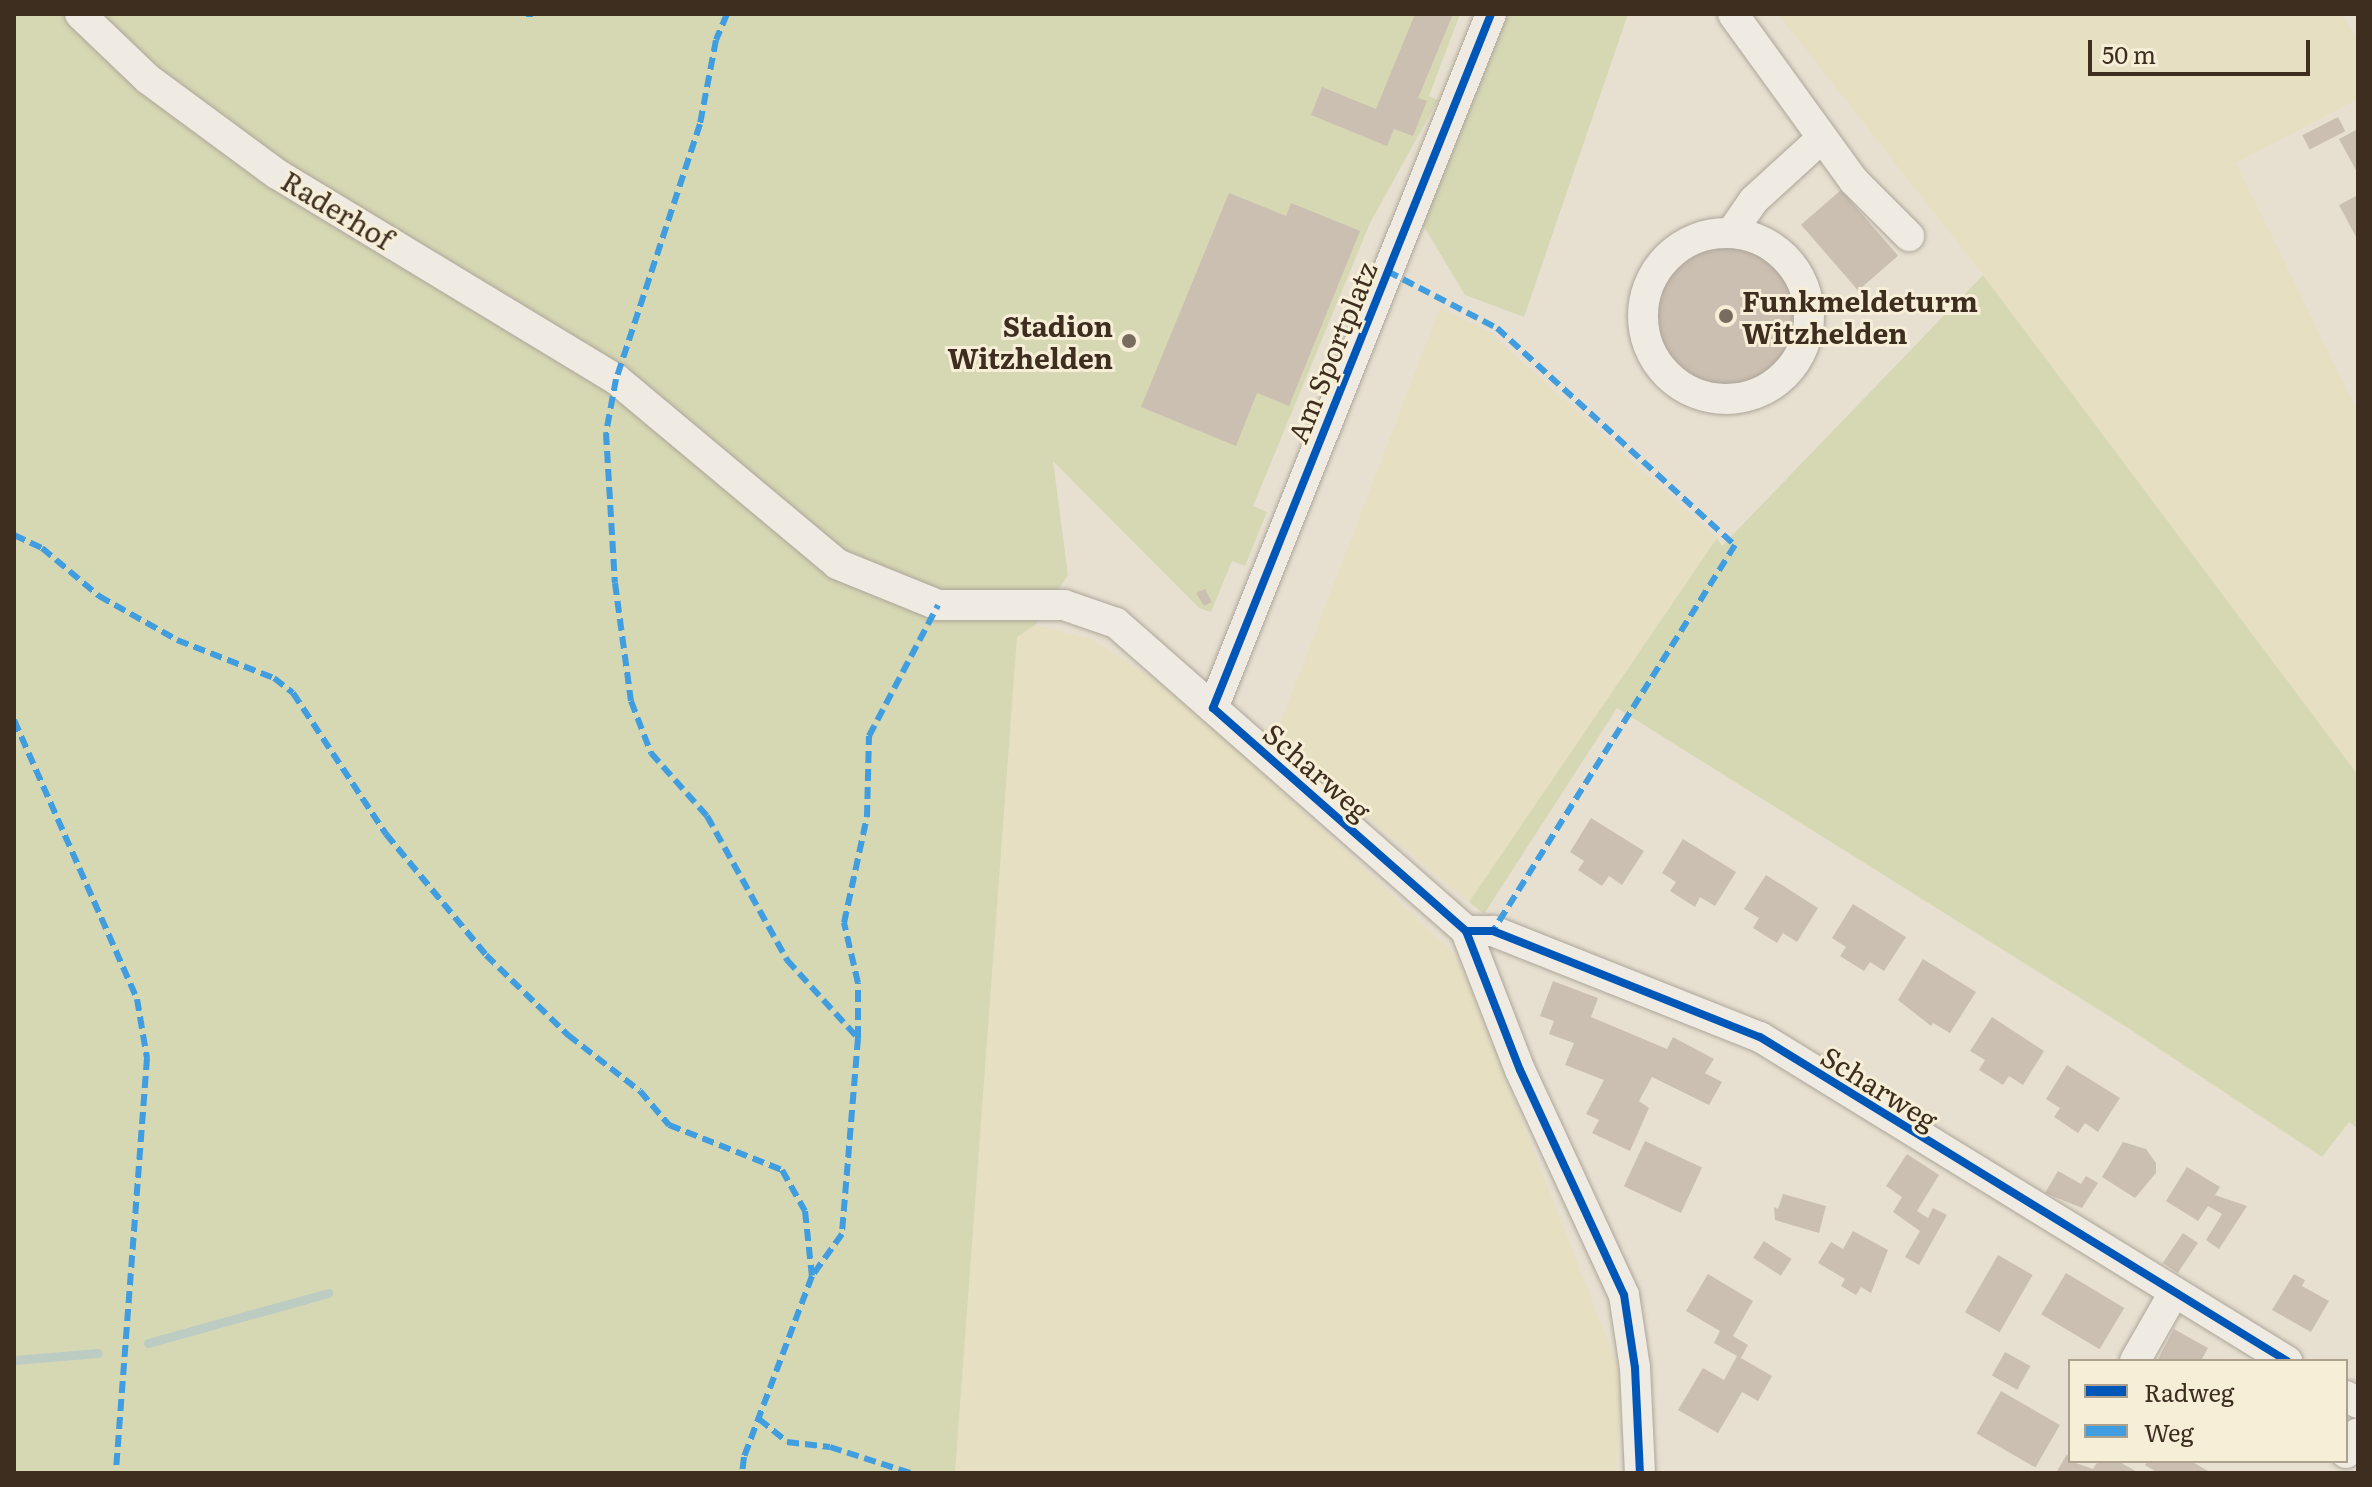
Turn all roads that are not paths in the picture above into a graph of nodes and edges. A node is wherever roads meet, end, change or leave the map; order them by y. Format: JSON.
{"nodes":[{"id":1,"x":80,"y":14,"type":"edge"},
{"id":2,"x":1491,"y":14,"type":"edge"},
{"id":3,"x":1733,"y":14,"type":"edge"},
{"id":4,"x":1822,"y":138,"type":"junction"},
{"id":5,"x":1731,"y":233,"type":"junction"},
{"id":6,"x":1909,"y":236,"type":"dead end"},
{"id":7,"x":1213,"y":708,"type":"junction"},
{"id":8,"x":1466,"y":931,"type":"junction"},
{"id":9,"x":2173,"y":1294,"type":"junction"},
{"id":10,"x":2136,"y":1359,"type":"edge"},
{"id":11,"x":2284,"y":1359,"type":"edge"},
{"id":12,"x":1640,"y":1473,"type":"edge"}],
"edges":[{"from":1,"to":7,"type":"street","name":"Raderhof"},
{"from":2,"to":7,"type":"street","name":"Am Sportplatz"},
{"from":3,"to":4,"type":"street"},
{"from":4,"to":5,"type":"street"},
{"from":4,"to":6,"type":"street"},
{"from":5,"to":5,"type":"street"},
{"from":7,"to":8,"type":"street","name":"Scharweg"},
{"from":8,"to":9,"type":"street","name":"Scharweg"},
{"from":8,"to":12,"type":"street","name":"Scharweg"},
{"from":9,"to":10,"type":"street"},
{"from":9,"to":11,"type":"street","name":"Scharweg"}]}
